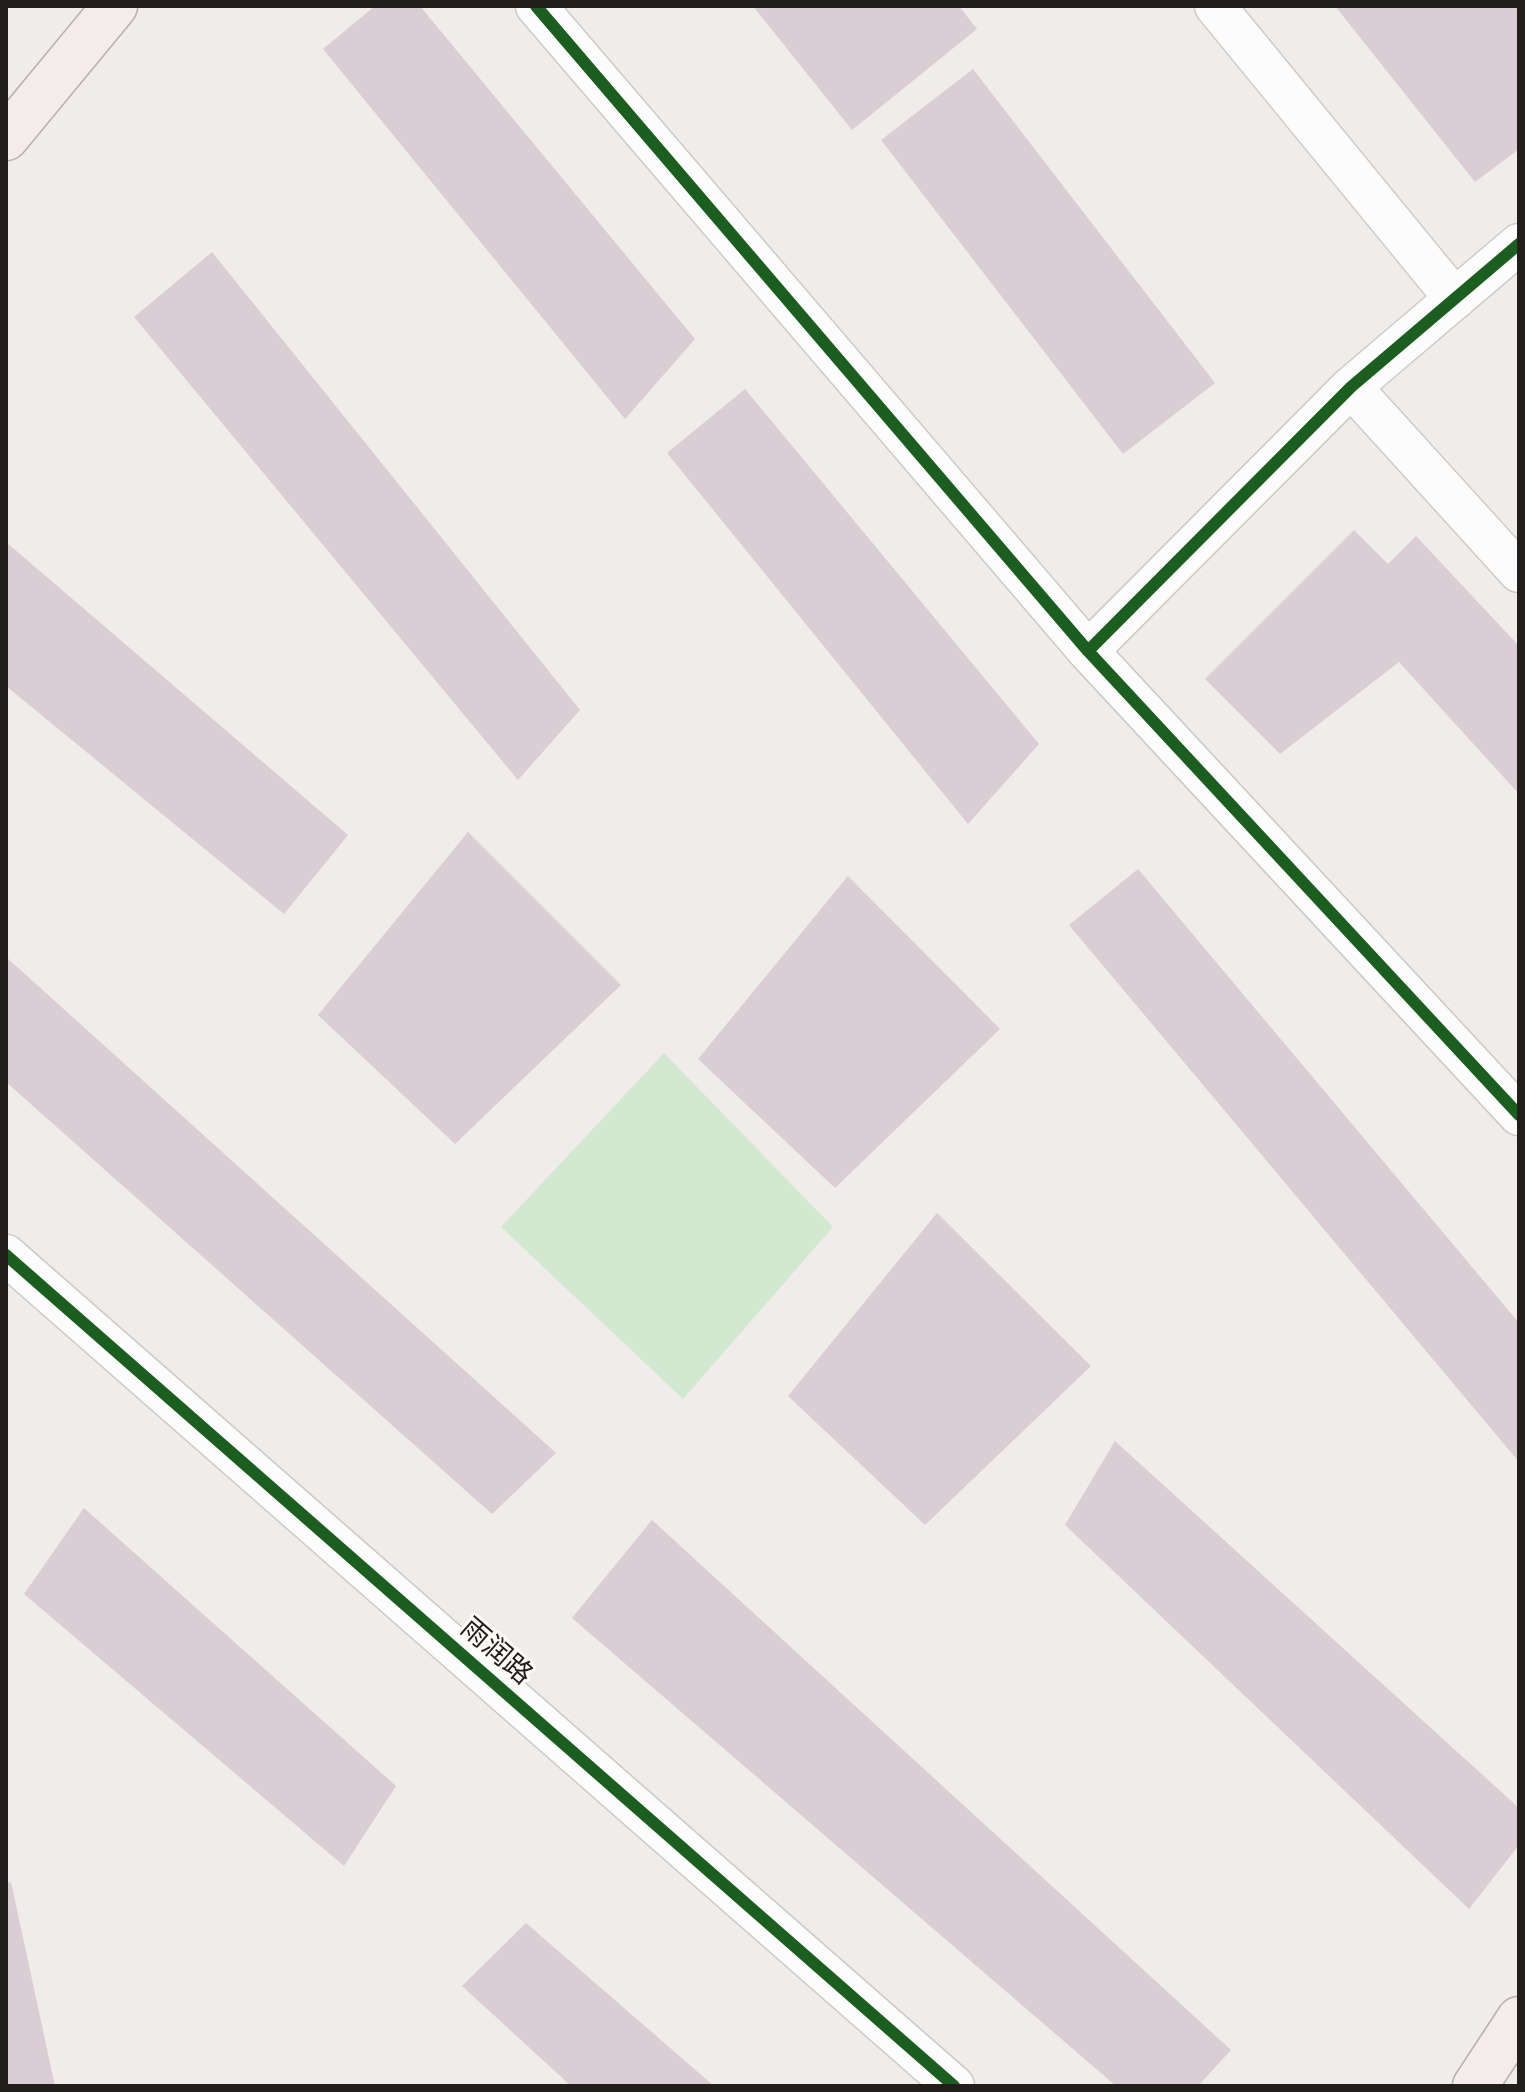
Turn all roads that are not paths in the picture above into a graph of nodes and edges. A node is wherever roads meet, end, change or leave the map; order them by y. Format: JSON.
{"nodes":[{"id":1,"x":115,"y":6,"type":"edge"},
{"id":2,"x":536,"y":6,"type":"edge"},
{"id":3,"x":1215,"y":6,"type":"edge"},
{"id":4,"x":6,"y":138,"type":"edge"},
{"id":5,"x":1519,"y":244,"type":"edge"},
{"id":6,"x":1455,"y":299,"type":"junction"},
{"id":7,"x":1351,"y":387,"type":"junction"},
{"id":8,"x":1519,"y":572,"type":"edge"},
{"id":9,"x":1088,"y":651,"type":"junction"},
{"id":10,"x":1519,"y":1115,"type":"edge"},
{"id":11,"x":6,"y":1255,"type":"edge"},
{"id":12,"x":1519,"y":2019,"type":"edge"},
{"id":13,"x":954,"y":2086,"type":"edge"},
{"id":14,"x":1475,"y":2086,"type":"edge"}],
"edges":[{"from":1,"to":4,"type":"main road"},
{"from":2,"to":9,"type":"street"},
{"from":3,"to":6,"type":"street"},
{"from":5,"to":6,"type":"street"},
{"from":6,"to":7,"type":"street"},
{"from":7,"to":8,"type":"street"},
{"from":7,"to":9,"type":"street"},
{"from":9,"to":10,"type":"street"},
{"from":11,"to":13,"type":"street","name":"雨润路"},
{"from":12,"to":14,"type":"main road"}]}
